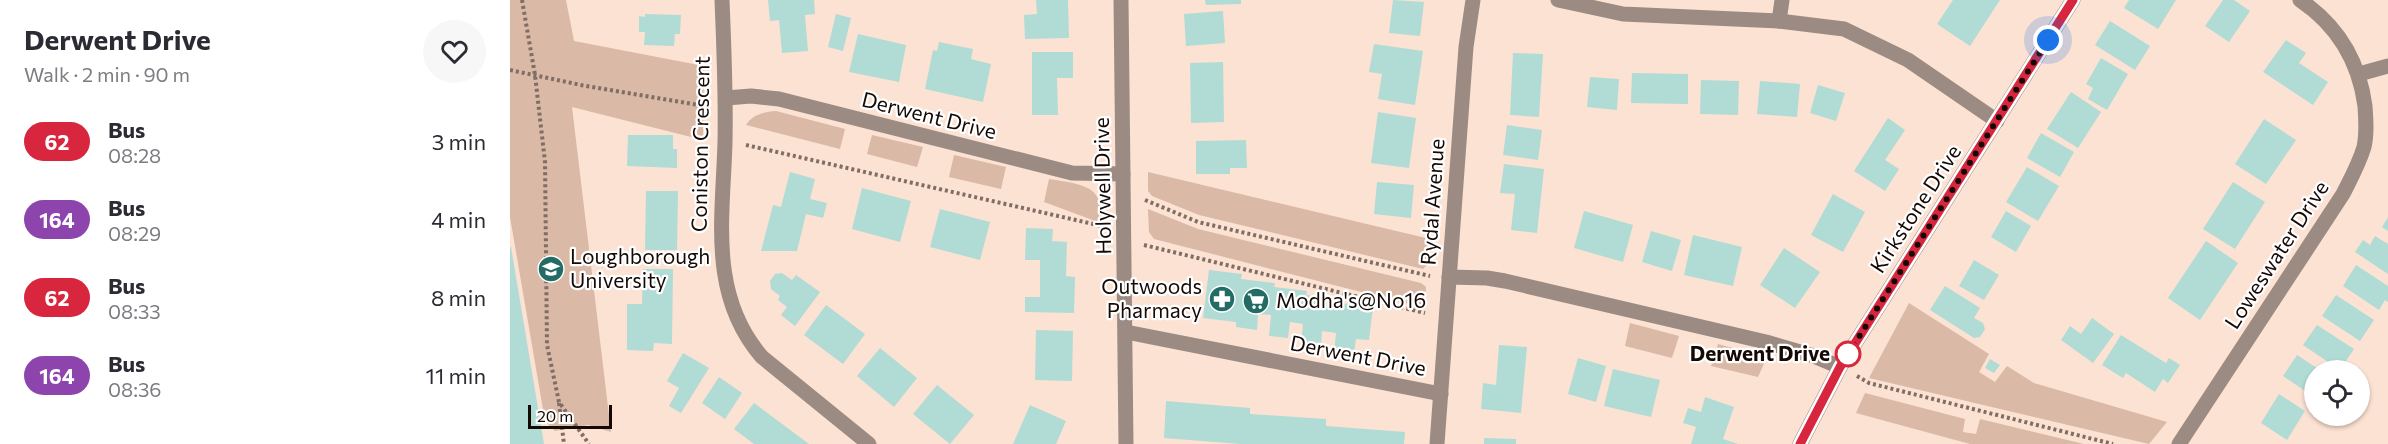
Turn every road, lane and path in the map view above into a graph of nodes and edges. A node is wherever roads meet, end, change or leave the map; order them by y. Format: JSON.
{"nodes":[{"id":1,"x":522,"y":0,"type":"edge"},
{"id":2,"x":722,"y":0,"type":"edge"},
{"id":3,"x":1122,"y":0,"type":"edge"},
{"id":4,"x":1473,"y":0,"type":"edge"},
{"id":5,"x":1558,"y":0,"type":"edge"},
{"id":6,"x":1782,"y":0,"type":"edge"},
{"id":7,"x":2073,"y":0,"type":"edge"},
{"id":8,"x":2300,"y":0,"type":"edge"},
{"id":9,"x":1779,"y":21,"type":"junction"},
{"id":10,"x":2388,"y":66,"type":"edge"},
{"id":11,"x":510,"y":70,"type":"edge"},
{"id":12,"x":2359,"y":74,"type":"junction"},
{"id":13,"x":535,"y":75,"type":"junction"},
{"id":14,"x":725,"y":104,"type":"junction"},
{"id":15,"x":1997,"y":121,"type":"junction"},
{"id":16,"x":725,"y":142,"type":"junction"},
{"id":17,"x":1123,"y":174,"type":"junction"},
{"id":18,"x":1124,"y":193,"type":"junction"},
{"id":19,"x":1125,"y":236,"type":"junction"},
{"id":20,"x":1449,"y":277,"type":"junction"},
{"id":21,"x":1446,"y":319,"type":"junction"},
{"id":22,"x":1126,"y":332,"type":"junction"},
{"id":23,"x":1840,"y":367,"type":"junction"},
{"id":24,"x":1441,"y":394,"type":"junction"},
{"id":25,"x":559,"y":402,"type":"junction"},
{"id":26,"x":564,"y":444,"type":"edge"},
{"id":27,"x":589,"y":444,"type":"edge"},
{"id":28,"x":869,"y":444,"type":"edge"},
{"id":29,"x":1126,"y":444,"type":"edge"},
{"id":30,"x":1437,"y":444,"type":"edge"},
{"id":31,"x":1800,"y":444,"type":"edge"},
{"id":32,"x":2113,"y":444,"type":"edge"},
{"id":33,"x":2179,"y":444,"type":"edge"}],
"edges":[{"from":1,"to":13,"type":"path"},
{"from":2,"to":14,"type":"street","name":"Coniston Crescent"},
{"from":3,"to":17,"type":"street","name":"Holywell Drive"},
{"from":4,"to":20,"type":"street","name":"Rydal Avenue"},
{"from":5,"to":9,"type":"street"},
{"from":6,"to":9,"type":"street"},
{"from":7,"to":15,"type":"street","name":"Kirkstone Drive"},
{"from":8,"to":12,"type":"street","name":"Loweswater Drive"},
{"from":9,"to":15,"type":"street"},
{"from":10,"to":12,"type":"street"},
{"from":11,"to":13,"type":"path"},
{"from":12,"to":33,"type":"street","name":"Loweswater Drive"},
{"from":13,"to":14,"type":"path"},
{"from":13,"to":25,"type":"path"},
{"from":14,"to":16,"type":"street","name":"Coniston Crescent"},
{"from":14,"to":17,"type":"street","name":"Derwent Drive"},
{"from":15,"to":23,"type":"street","name":"Kirkstone Drive"},
{"from":16,"to":19,"type":"path"},
{"from":16,"to":28,"type":"street","name":"Coniston Crescent"},
{"from":17,"to":18,"type":"street","name":"Holywell Drive"},
{"from":18,"to":19,"type":"street","name":"Holywell Drive"},
{"from":18,"to":20,"type":"path"},
{"from":19,"to":21,"type":"path"},
{"from":19,"to":22,"type":"street","name":"Holywell Drive"},
{"from":20,"to":21,"type":"street","name":"Rydal Avenue"},
{"from":20,"to":23,"type":"street"},
{"from":21,"to":24,"type":"street","name":"Rydal Avenue"},
{"from":22,"to":24,"type":"street","name":"Derwent Drive"},
{"from":22,"to":29,"type":"street","name":"Holywell Drive"},
{"from":23,"to":31,"type":"street","name":"Kirkstone Drive"},
{"from":23,"to":32,"type":"path"},
{"from":24,"to":30,"type":"street","name":"Rydal Avenue"},
{"from":25,"to":26,"type":"path"},
{"from":25,"to":27,"type":"path"}]}
